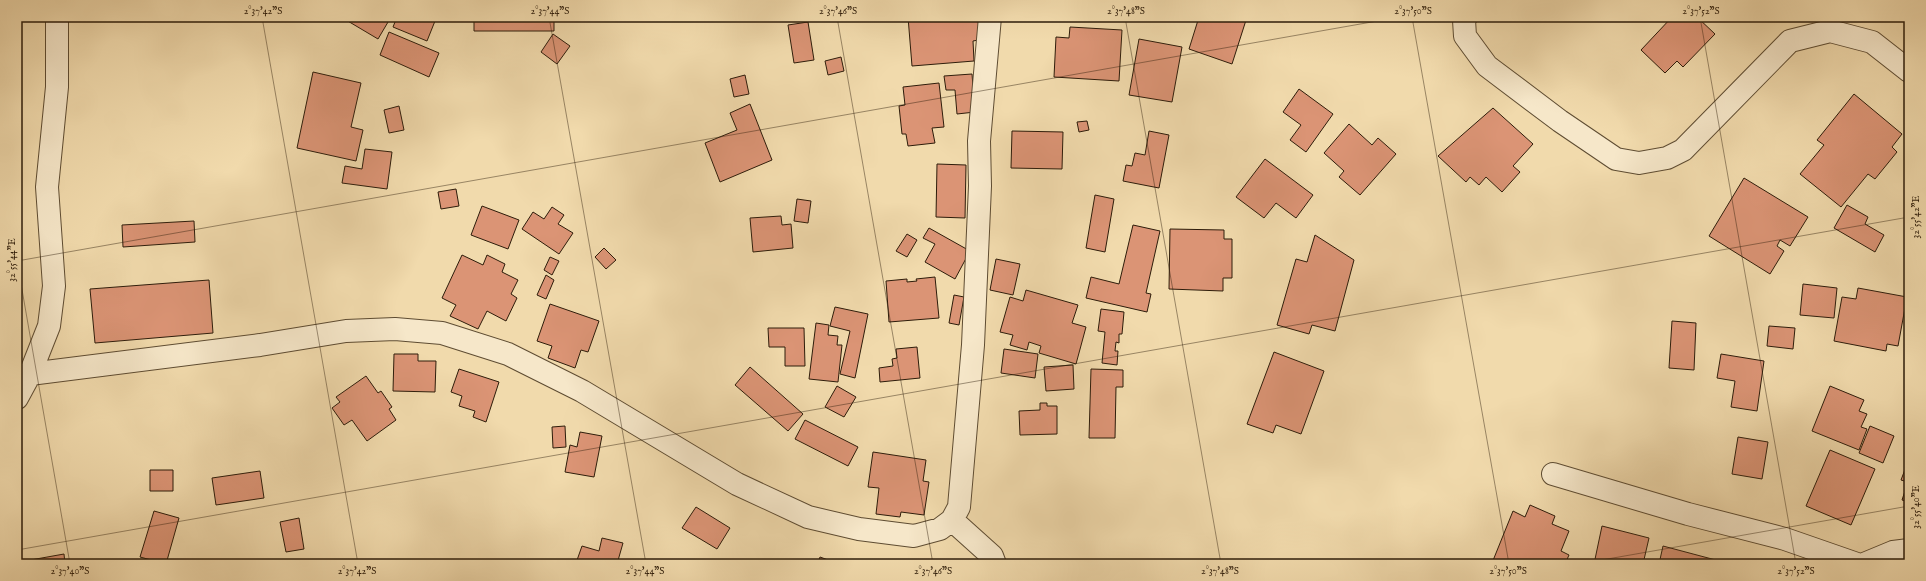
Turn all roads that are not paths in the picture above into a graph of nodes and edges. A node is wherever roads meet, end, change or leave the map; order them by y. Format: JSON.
{"nodes":[{"id":1,"x":57,"y":17,"type":"edge"},
{"id":2,"x":990,"y":17,"type":"edge"},
{"id":3,"x":1466,"y":17,"type":"edge"},
{"id":4,"x":1909,"y":71,"type":"edge"},
{"id":5,"x":30,"y":374,"type":"junction"},
{"id":6,"x":17,"y":398,"type":"edge"},
{"id":7,"x":1553,"y":474,"type":"dead end"},
{"id":8,"x":952,"y":520,"type":"junction"},
{"id":9,"x":1909,"y":550,"type":"edge"},
{"id":10,"x":995,"y":564,"type":"edge"},
{"id":11,"x":1857,"y":564,"type":"edge"},
{"id":12,"x":1864,"y":564,"type":"edge"}],
"edges":[{"from":1,"to":5,"type":"street"},
{"from":2,"to":8,"type":"street"},
{"from":3,"to":4,"type":"street"},
{"from":5,"to":6,"type":"street"},
{"from":5,"to":8,"type":"street"},
{"from":7,"to":11,"type":"street"},
{"from":8,"to":10,"type":"street"},
{"from":9,"to":12,"type":"street"}]}
